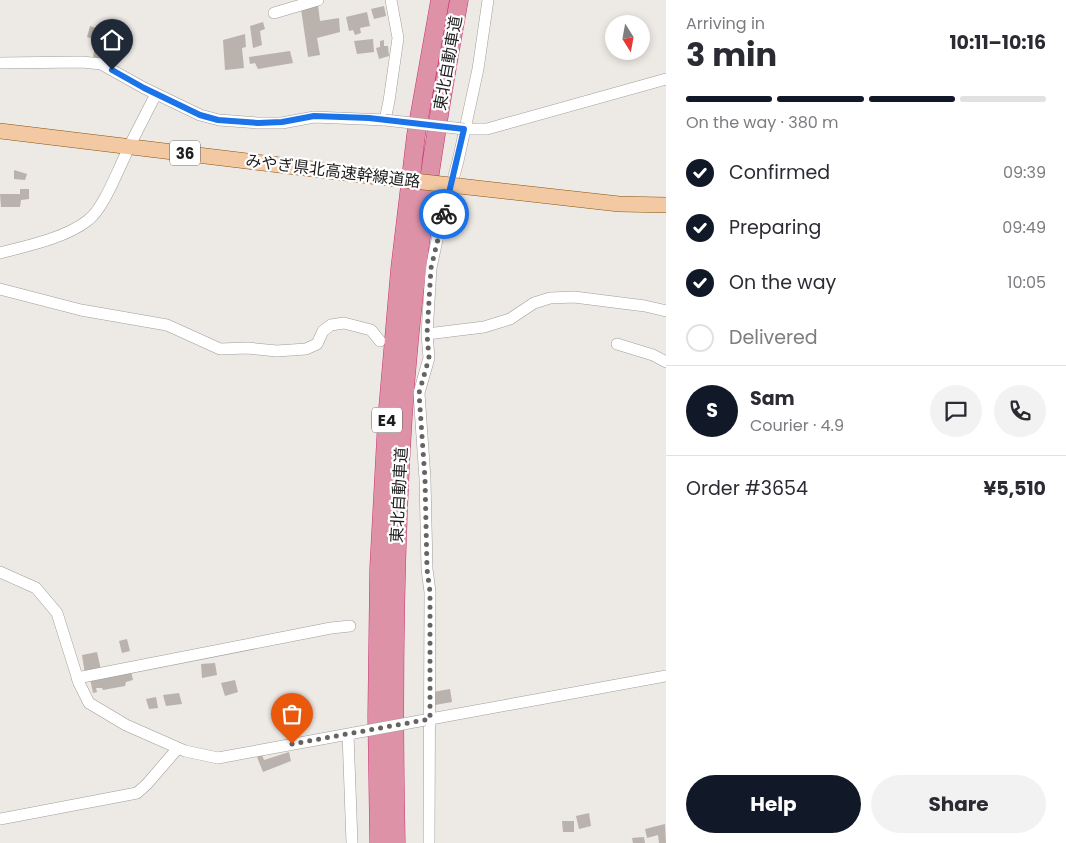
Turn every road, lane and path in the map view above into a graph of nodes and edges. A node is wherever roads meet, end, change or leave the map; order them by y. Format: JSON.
{"nodes":[{"id":1,"x":318,"y":0,"type":"edge"},
{"id":2,"x":390,"y":0,"type":"edge"},
{"id":3,"x":440,"y":0,"type":"edge"},
{"id":4,"x":459,"y":0,"type":"edge"},
{"id":5,"x":488,"y":0,"type":"edge"},
{"id":6,"x":274,"y":13,"type":"dead end"},
{"id":7,"x":0,"y":63,"type":"edge"},
{"id":8,"x":666,"y":79,"type":"edge"},
{"id":9,"x":156,"y":94,"type":"junction"},
{"id":10,"x":385,"y":120,"type":"junction"},
{"id":11,"x":464,"y":129,"type":"junction"},
{"id":12,"x":0,"y":130,"type":"edge"},
{"id":13,"x":132,"y":142,"type":"dead end"},
{"id":14,"x":126,"y":154,"type":"dead end"},
{"id":15,"x":666,"y":205,"type":"edge"},
{"id":16,"x":0,"y":253,"type":"edge"},
{"id":17,"x":0,"y":289,"type":"edge"},
{"id":18,"x":666,"y":311,"type":"edge"},
{"id":19,"x":380,"y":340,"type":"dead end"},
{"id":20,"x":424,"y":340,"type":"junction"},
{"id":21,"x":617,"y":344,"type":"dead end"},
{"id":22,"x":666,"y":362,"type":"edge"},
{"id":23,"x":0,"y":572,"type":"edge"},
{"id":24,"x":350,"y":626,"type":"dead end"},
{"id":25,"x":666,"y":676,"type":"edge"},
{"id":26,"x":77,"y":678,"type":"junction"},
{"id":27,"x":427,"y":719,"type":"junction"},
{"id":28,"x":351,"y":733,"type":"junction"},
{"id":29,"x":178,"y":748,"type":"junction"},
{"id":30,"x":0,"y":819,"type":"edge"},
{"id":31,"x":352,"y":843,"type":"edge"},
{"id":32,"x":379,"y":843,"type":"edge"},
{"id":33,"x":396,"y":843,"type":"edge"},
{"id":34,"x":429,"y":843,"type":"edge"}],
"edges":[{"from":1,"to":6,"type":"street"},
{"from":2,"to":10,"type":"street"},
{"from":3,"to":32,"type":"highway","name":"東北自動車道","number":"E4"},
{"from":4,"to":33,"type":"highway","name":"東北自動車道","number":"E4"},
{"from":5,"to":11,"type":"street"},
{"from":7,"to":9,"type":"street"},
{"from":8,"to":11,"type":"street"},
{"from":9,"to":10,"type":"street"},
{"from":9,"to":13,"type":"street"},
{"from":10,"to":11,"type":"street","bridge":true},
{"from":11,"to":20,"type":"street"},
{"from":12,"to":15,"type":"main road","name":"みやぎ県北高速幹線道路","number":"36","bridge":true},
{"from":14,"to":16,"type":"street"},
{"from":17,"to":19,"type":"street"},
{"from":18,"to":20,"type":"street"},
{"from":20,"to":27,"type":"street"},
{"from":21,"to":22,"type":"street"},
{"from":23,"to":26,"type":"street"},
{"from":24,"to":26,"type":"street"},
{"from":25,"to":27,"type":"street"},
{"from":26,"to":29,"type":"street"},
{"from":27,"to":28,"type":"street","bridge":true},
{"from":27,"to":34,"type":"street"},
{"from":28,"to":29,"type":"street"},
{"from":28,"to":31,"type":"street"},
{"from":29,"to":30,"type":"street"}]}
